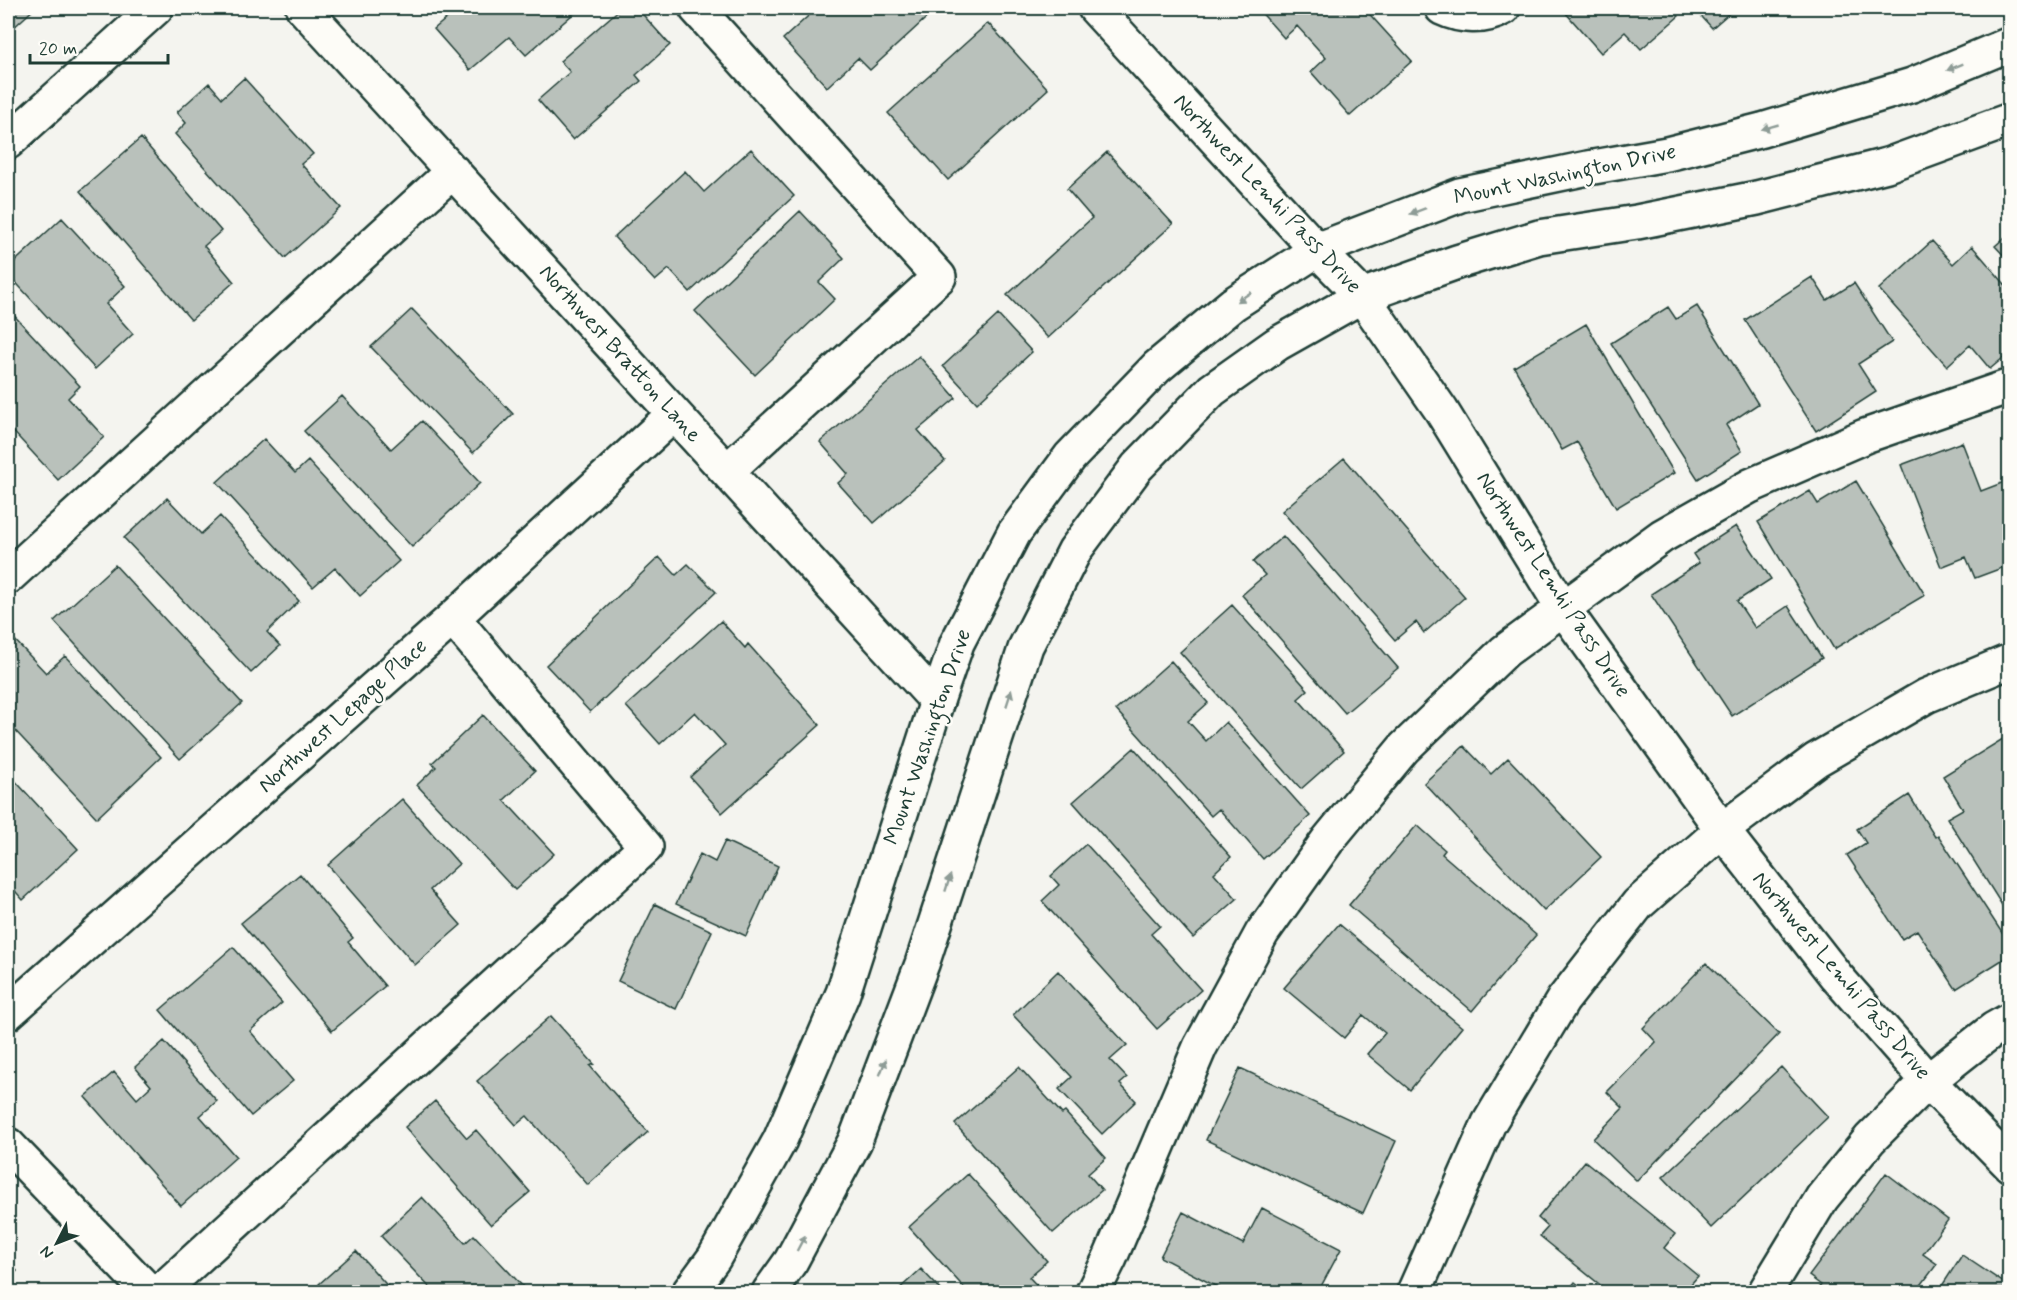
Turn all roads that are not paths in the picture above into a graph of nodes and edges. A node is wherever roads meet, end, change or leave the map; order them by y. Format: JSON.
{"nodes":[{"id":1,"x":156,"y":8,"type":"edge"},
{"id":2,"x":303,"y":8,"type":"edge"},
{"id":3,"x":696,"y":8,"type":"edge"},
{"id":4,"x":1095,"y":8,"type":"edge"},
{"id":5,"x":1442,"y":8,"type":"edge"},
{"id":6,"x":1503,"y":8,"type":"edge"},
{"id":7,"x":2010,"y":44,"type":"edge"},
{"id":8,"x":2010,"y":120,"type":"edge"},
{"id":9,"x":8,"y":142,"type":"edge"},
{"id":10,"x":453,"y":171,"type":"junction"},
{"id":11,"x":1317,"y":250,"type":"junction"},
{"id":12,"x":1362,"y":296,"type":"junction"},
{"id":13,"x":2010,"y":386,"type":"edge"},
{"id":14,"x":674,"y":414,"type":"junction"},
{"id":15,"x":727,"y":471,"type":"junction"},
{"id":16,"x":8,"y":577,"type":"edge"},
{"id":17,"x":1563,"y":608,"type":"junction"},
{"id":18,"x":453,"y":618,"type":"junction"},
{"id":19,"x":2010,"y":661,"type":"edge"},
{"id":20,"x":937,"y":701,"type":"junction"},
{"id":21,"x":1722,"y":830,"type":"junction"},
{"id":22,"x":8,"y":1013,"type":"edge"},
{"id":23,"x":2010,"y":1020,"type":"edge"},
{"id":24,"x":1928,"y":1081,"type":"junction"},
{"id":25,"x":8,"y":1145,"type":"edge"},
{"id":26,"x":2010,"y":1165,"type":"edge"},
{"id":27,"x":149,"y":1293,"type":"edge"},
{"id":28,"x":160,"y":1293,"type":"edge"},
{"id":29,"x":689,"y":1293,"type":"edge"},
{"id":30,"x":769,"y":1293,"type":"edge"},
{"id":31,"x":1093,"y":1293,"type":"edge"},
{"id":32,"x":1414,"y":1293,"type":"edge"},
{"id":33,"x":1765,"y":1293,"type":"edge"}],
"edges":[{"from":1,"to":9,"type":"street"},
{"from":2,"to":10,"type":"street","name":"Northwest Bratton Lane"},
{"from":3,"to":15,"type":"street"},
{"from":4,"to":11,"type":"street","name":"Northwest Lemhi Pass Drive"},
{"from":5,"to":6,"type":"street"},
{"from":7,"to":11,"type":"street","name":"Mount Washington Drive","one_way":true},
{"from":8,"to":12,"type":"street"},
{"from":10,"to":14,"type":"street","name":"Northwest Bratton Lane"},
{"from":10,"to":16,"type":"street"},
{"from":11,"to":12,"type":"street","name":"Northwest Lemhi Pass Drive"},
{"from":11,"to":20,"type":"street","name":"Mount Washington Drive","one_way":true},
{"from":12,"to":17,"type":"street","name":"Northwest Lemhi Pass Drive"},
{"from":30,"to":12,"type":"street","one_way":true},
{"from":13,"to":17,"type":"street"},
{"from":14,"to":15,"type":"street","name":"Northwest Bratton Lane"},
{"from":14,"to":18,"type":"street","name":"Northwest Lepage Place"},
{"from":15,"to":20,"type":"street","name":"Northwest Bratton Lane"},
{"from":17,"to":21,"type":"street","name":"Northwest Lemhi Pass Drive"},
{"from":17,"to":31,"type":"street"},
{"from":18,"to":22,"type":"street","name":"Northwest Lepage Place"},
{"from":18,"to":28,"type":"street"},
{"from":19,"to":21,"type":"street"},
{"from":20,"to":29,"type":"street","name":"Mount Washington Drive"},
{"from":21,"to":24,"type":"street","name":"Northwest Lemhi Pass Drive"},
{"from":21,"to":32,"type":"street"},
{"from":23,"to":24,"type":"street"},
{"from":24,"to":26,"type":"street","name":"Northwest Lemhi Pass Drive"},
{"from":24,"to":33,"type":"street"},
{"from":25,"to":27,"type":"street"}]}
